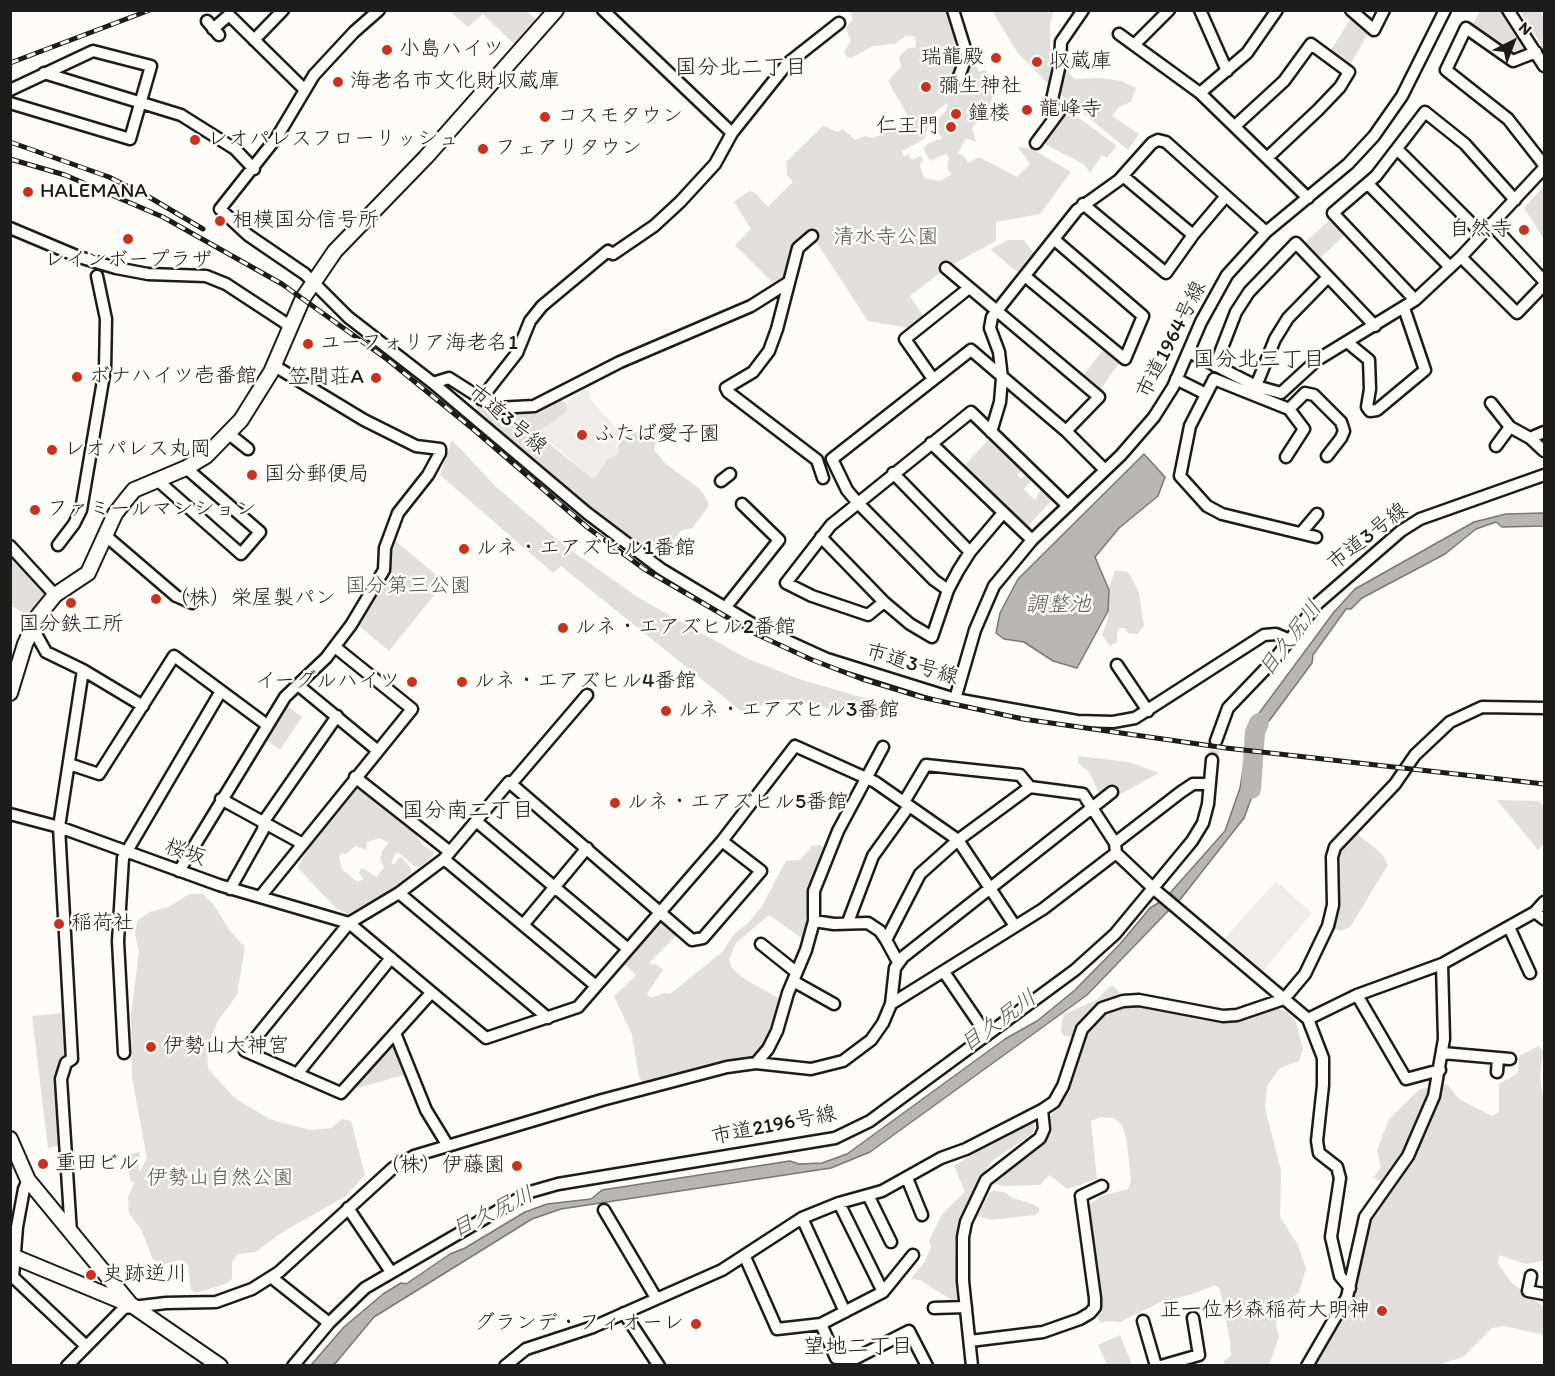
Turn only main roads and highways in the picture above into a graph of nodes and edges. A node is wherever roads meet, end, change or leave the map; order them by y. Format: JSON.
{"nodes":[{"id":1,"x":556,"y":10,"type":"edge"},
{"id":2,"x":10,"y":693,"type":"edge"},
{"id":3,"x":10,"y":1139,"type":"edge"},
{"id":4,"x":11,"y":1256,"type":"edge"},
{"id":5,"x":124,"y":1304,"type":"junction"},
{"id":6,"x":220,"y":1365,"type":"edge"}],
"edges":[{"from":1,"to":2,"type":"main road"},
{"from":3,"to":5,"type":"main road"},
{"from":4,"to":5,"type":"main road"},
{"from":5,"to":6,"type":"main road"}]}
